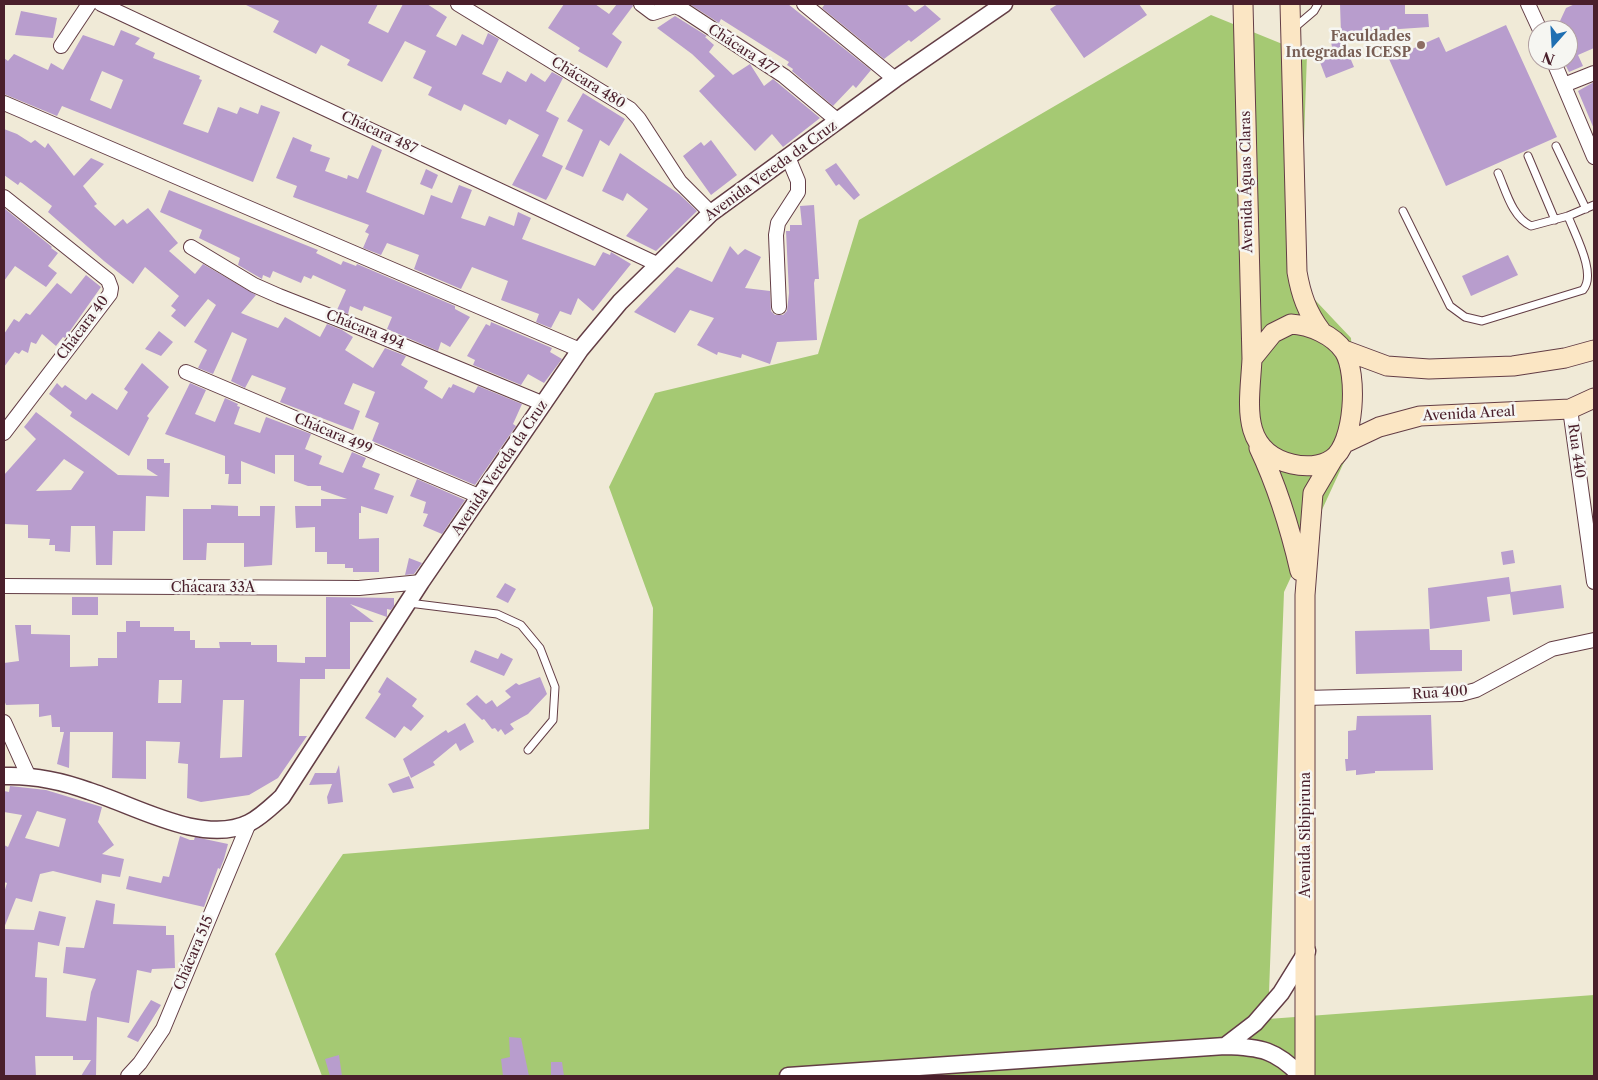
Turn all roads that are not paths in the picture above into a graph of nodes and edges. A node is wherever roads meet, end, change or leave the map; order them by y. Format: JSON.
{"nodes":[{"id":1,"x":88,"y":4,"type":"edge"},
{"id":2,"x":101,"y":4,"type":"edge"},
{"id":3,"x":458,"y":4,"type":"edge"},
{"id":4,"x":641,"y":4,"type":"edge"},
{"id":5,"x":804,"y":4,"type":"edge"},
{"id":6,"x":1004,"y":4,"type":"edge"},
{"id":7,"x":1243,"y":4,"type":"edge"},
{"id":8,"x":1290,"y":4,"type":"edge"},
{"id":9,"x":1318,"y":4,"type":"edge"},
{"id":10,"x":1530,"y":4,"type":"edge"},
{"id":11,"x":1536,"y":20,"type":"edge"},
{"id":12,"x":1290,"y":31,"type":"junction"},
{"id":13,"x":61,"y":46,"type":"dead end"},
{"id":14,"x":1558,"y":70,"type":"edge"},
{"id":15,"x":1594,"y":73,"type":"edge"},
{"id":16,"x":895,"y":79,"type":"junction"},
{"id":17,"x":1564,"y":84,"type":"junction"},
{"id":18,"x":4,"y":103,"type":"edge"},
{"id":19,"x":838,"y":121,"type":"junction"},
{"id":20,"x":1556,"y":146,"type":"dead end"},
{"id":21,"x":1528,"y":156,"type":"dead end"},
{"id":22,"x":788,"y":157,"type":"junction"},
{"id":23,"x":1594,"y":157,"type":"edge"},
{"id":24,"x":1498,"y":173,"type":"dead end"},
{"id":25,"x":4,"y":198,"type":"edge"},
{"id":26,"x":1594,"y":205,"type":"edge"},
{"id":27,"x":1586,"y":208,"type":"junction"},
{"id":28,"x":1403,"y":211,"type":"dead end"},
{"id":29,"x":711,"y":213,"type":"junction"},
{"id":30,"x":1568,"y":216,"type":"junction"},
{"id":31,"x":1555,"y":220,"type":"junction"},
{"id":32,"x":191,"y":247,"type":"dead end"},
{"id":33,"x":657,"y":264,"type":"junction"},
{"id":34,"x":779,"y":307,"type":"dead end"},
{"id":35,"x":1321,"y":332,"type":"junction"},
{"id":36,"x":580,"y":350,"type":"junction"},
{"id":37,"x":1344,"y":350,"type":"junction"},
{"id":38,"x":1594,"y":350,"type":"edge"},
{"id":39,"x":1252,"y":360,"type":"junction"},
{"id":40,"x":186,"y":372,"type":"dead end"},
{"id":41,"x":1594,"y":398,"type":"edge"},
{"id":42,"x":544,"y":404,"type":"junction"},
{"id":43,"x":1570,"y":409,"type":"junction"},
{"id":44,"x":4,"y":433,"type":"edge"},
{"id":45,"x":1256,"y":442,"type":"junction"},
{"id":46,"x":1346,"y":443,"type":"junction"},
{"id":47,"x":1333,"y":459,"type":"junction"},
{"id":48,"x":481,"y":496,"type":"junction"},
{"id":49,"x":1592,"y":554,"type":"edge"},
{"id":50,"x":421,"y":582,"type":"junction"},
{"id":51,"x":1594,"y":582,"type":"edge"},
{"id":52,"x":4,"y":586,"type":"edge"},
{"id":53,"x":1305,"y":595,"type":"junction"},
{"id":54,"x":408,"y":602,"type":"junction"},
{"id":55,"x":1594,"y":640,"type":"edge"},
{"id":56,"x":1304,"y":698,"type":"junction"},
{"id":57,"x":4,"y":722,"type":"edge"},
{"id":58,"x":528,"y":750,"type":"dead end"},
{"id":59,"x":28,"y":775,"type":"junction"},
{"id":60,"x":4,"y":776,"type":"edge"},
{"id":61,"x":249,"y":823,"type":"junction"},
{"id":62,"x":1306,"y":951,"type":"junction"},
{"id":63,"x":1225,"y":1046,"type":"junction"},
{"id":64,"x":128,"y":1076,"type":"edge"},
{"id":65,"x":788,"y":1076,"type":"edge"},
{"id":66,"x":1303,"y":1076,"type":"edge"}],
"edges":[{"from":1,"to":13,"type":"street"},
{"from":2,"to":33,"type":"street","name":"Chácara 487"},
{"from":3,"to":29,"type":"street","name":"Chácara 480"},
{"from":4,"to":19,"type":"street","name":"Chácara 477"},
{"from":5,"to":16,"type":"street"},
{"from":6,"to":16,"type":"street","name":"Avenida Vereda da Cruz"},
{"from":7,"to":39,"type":"main road","name":"Avenida Águas Claras"},
{"from":8,"to":12,"type":"main road"},
{"from":9,"to":12,"type":"lane"},
{"from":10,"to":11,"type":"street"},
{"from":12,"to":35,"type":"main road"},
{"from":14,"to":17,"type":"street"},
{"from":15,"to":17,"type":"street"},
{"from":16,"to":19,"type":"street","name":"Avenida Vereda da Cruz"},
{"from":17,"to":23,"type":"street"},
{"from":18,"to":36,"type":"street"},
{"from":19,"to":22,"type":"street","name":"Avenida Vereda da Cruz"},
{"from":20,"to":27,"type":"lane"},
{"from":21,"to":31,"type":"lane"},
{"from":22,"to":29,"type":"street","name":"Avenida Vereda da Cruz"},
{"from":22,"to":34,"type":"street"},
{"from":24,"to":31,"type":"lane"},
{"from":25,"to":44,"type":"street","name":"Chácara 40"},
{"from":26,"to":27,"type":"lane"},
{"from":27,"to":30,"type":"lane"},
{"from":28,"to":30,"type":"lane"},
{"from":29,"to":33,"type":"street","name":"Avenida Vereda da Cruz"},
{"from":30,"to":31,"type":"lane"},
{"from":32,"to":42,"type":"street","name":"Chácara 494"},
{"from":33,"to":36,"type":"street","name":"Avenida Vereda da Cruz"},
{"from":35,"to":37,"type":"main road"},
{"from":35,"to":39,"type":"main road"},
{"from":36,"to":42,"type":"street","name":"Avenida Vereda da Cruz"},
{"from":37,"to":38,"type":"main road"},
{"from":37,"to":46,"type":"main road"},
{"from":39,"to":45,"type":"main road"},
{"from":40,"to":48,"type":"street","name":"Chácara 499"},
{"from":41,"to":43,"type":"main road","name":"Avenida Areal"},
{"from":42,"to":48,"type":"street","name":"Avenida Vereda da Cruz"},
{"from":43,"to":46,"type":"main road","name":"Avenida Areal"},
{"from":43,"to":49,"type":"street","name":"Rua 440"},
{"from":45,"to":47,"type":"main road"},
{"from":45,"to":53,"type":"main road","name":"Avenida Sibipiruna"},
{"from":46,"to":47,"type":"main road"},
{"from":47,"to":53,"type":"main road","name":"Avenida Sibipiruna"},
{"from":48,"to":50,"type":"street","name":"Avenida Vereda da Cruz"},
{"from":49,"to":51,"type":"street","name":"Rua 440"},
{"from":50,"to":52,"type":"street","name":"Chácara 33A"},
{"from":50,"to":54,"type":"street","name":"Avenida Vereda da Cruz"},
{"from":53,"to":56,"type":"main road","name":"Avenida Sibipiruna"},
{"from":54,"to":58,"type":"lane"},
{"from":54,"to":61,"type":"street","name":"Avenida Vereda da Cruz"},
{"from":55,"to":56,"type":"street","name":"Rua 400"},
{"from":56,"to":62,"type":"main road","name":"Avenida Sibipiruna"},
{"from":57,"to":59,"type":"street"},
{"from":59,"to":60,"type":"street","name":"Avenida Vereda da Cruz"},
{"from":59,"to":61,"type":"street","name":"Avenida Vereda da Cruz"},
{"from":61,"to":64,"type":"street","name":"Chácara 515"},
{"from":62,"to":63,"type":"street"},
{"from":62,"to":66,"type":"main road","name":"Avenida Sibipiruna"},
{"from":63,"to":65,"type":"street"},
{"from":63,"to":66,"type":"street"}]}
